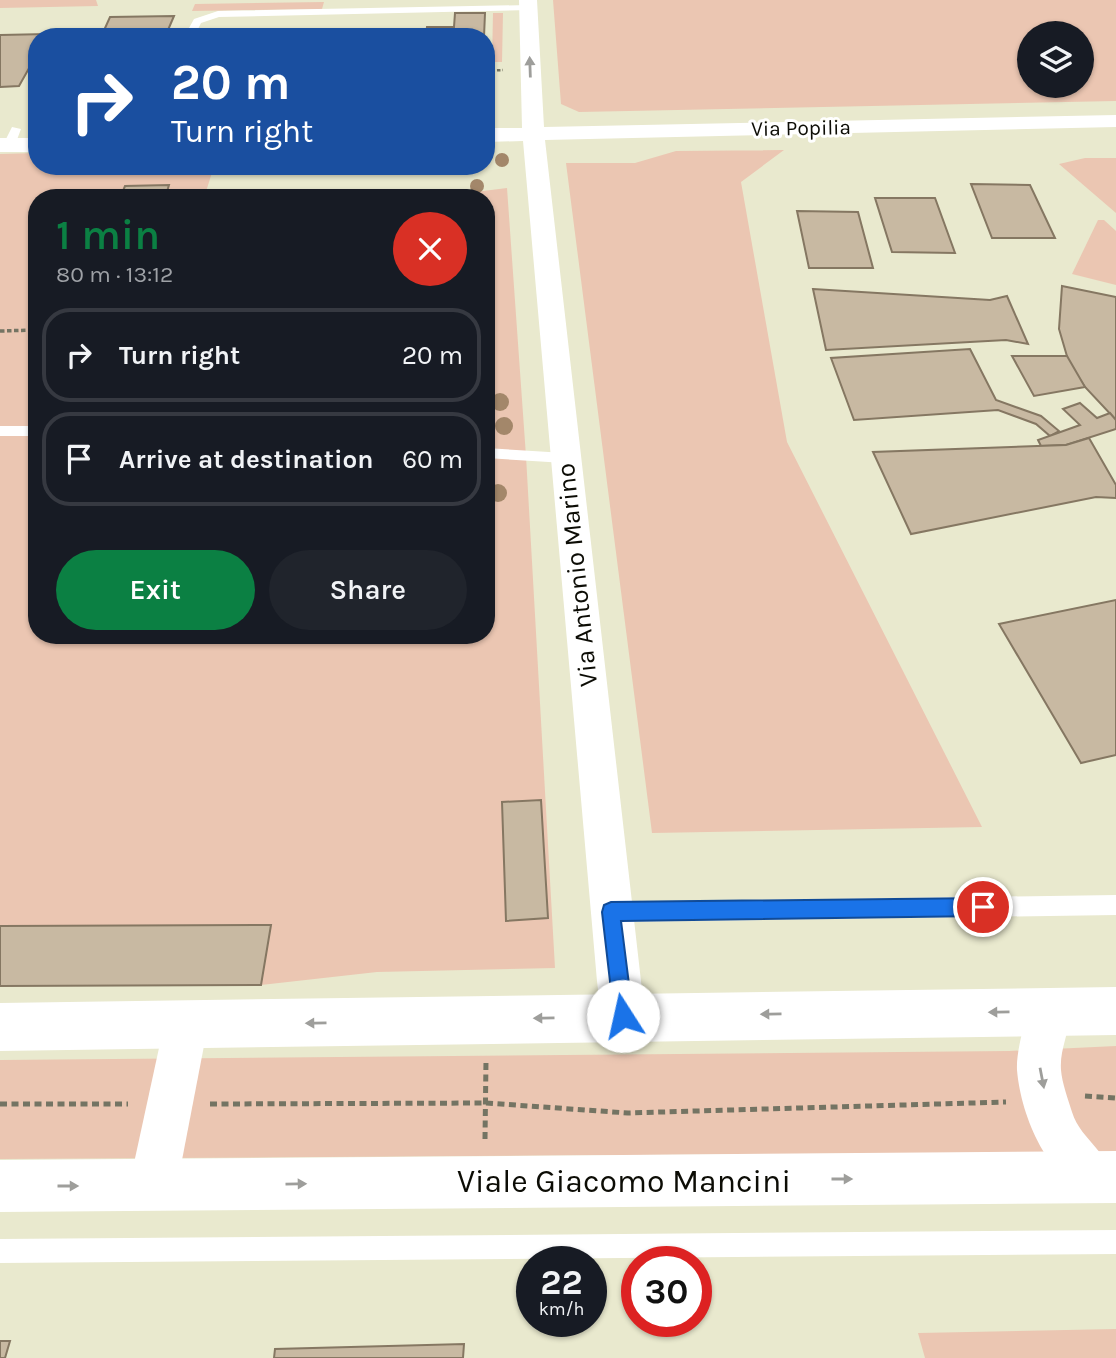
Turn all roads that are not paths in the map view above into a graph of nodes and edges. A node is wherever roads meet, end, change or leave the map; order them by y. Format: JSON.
{"nodes":[{"id":1,"x":344,"y":0,"type":"edge"},
{"id":2,"x":406,"y":0,"type":"edge"},
{"id":3,"x":436,"y":0,"type":"edge"},
{"id":4,"x":528,"y":4,"type":"edge"},
{"id":5,"x":194,"y":28,"type":"edge"},
{"id":6,"x":1116,"y":121,"type":"edge"},
{"id":7,"x":533,"y":134,"type":"junction"},
{"id":8,"x":495,"y":135,"type":"edge"},
{"id":9,"x":8,"y":140,"type":"edge"},
{"id":10,"x":28,"y":143,"type":"edge"},
{"id":11,"x":0,"y":431,"type":"edge"},
{"id":12,"x":28,"y":431,"type":"edge"},
{"id":13,"x":495,"y":454,"type":"edge"},
{"id":14,"x":565,"y":458,"type":"junction"},
{"id":15,"x":1116,"y":905,"type":"edge"},
{"id":16,"x":611,"y":912,"type":"junction"},
{"id":17,"x":1049,"y":1011,"type":"junction"},
{"id":18,"x":1116,"y":1011,"type":"edge"},
{"id":19,"x":623,"y":1016,"type":"junction"},
{"id":20,"x":186,"y":1025,"type":"junction"},
{"id":21,"x":0,"y":1027,"type":"edge"},
{"id":22,"x":1105,"y":1177,"type":"edge"},
{"id":23,"x":0,"y":1186,"type":"edge"},
{"id":24,"x":153,"y":1186,"type":"junction"},
{"id":25,"x":1116,"y":1242,"type":"edge"},
{"id":26,"x":0,"y":1251,"type":"edge"}],
"edges":[{"from":1,"to":2,"type":"lane"},
{"from":2,"to":3,"type":"lane"},
{"from":4,"to":5,"type":"lane"},
{"from":7,"to":4,"type":"street","name":"Via Antonio Marino","one_way":true},
{"from":6,"to":7,"type":"street","name":"Via Popilia"},
{"from":7,"to":8,"type":"street","name":"Via Popilia"},
{"from":7,"to":14,"type":"street","name":"Via Antonio Marino"},
{"from":9,"to":10,"type":"street"},
{"from":11,"to":12,"type":"lane"},
{"from":13,"to":14,"type":"lane"},
{"from":14,"to":16,"type":"street","name":"Via Antonio Marino"},
{"from":15,"to":16,"type":"lane"},
{"from":16,"to":19,"type":"street","name":"Via Antonio Marino"},
{"from":17,"to":18,"type":"street"},
{"from":17,"to":19,"type":"street","one_way":true},
{"from":17,"to":22,"type":"street","name":"Viale Giacomo Mancini","one_way":true},
{"from":19,"to":20,"type":"street","one_way":true},
{"from":20,"to":21,"type":"street"},
{"from":20,"to":24,"type":"street"},
{"from":24,"to":22,"type":"street","name":"Viale Giacomo Mancini","one_way":true},
{"from":23,"to":24,"type":"street","name":"Viale Giacomo Mancini","one_way":true},
{"from":25,"to":26,"type":"lane"}]}
